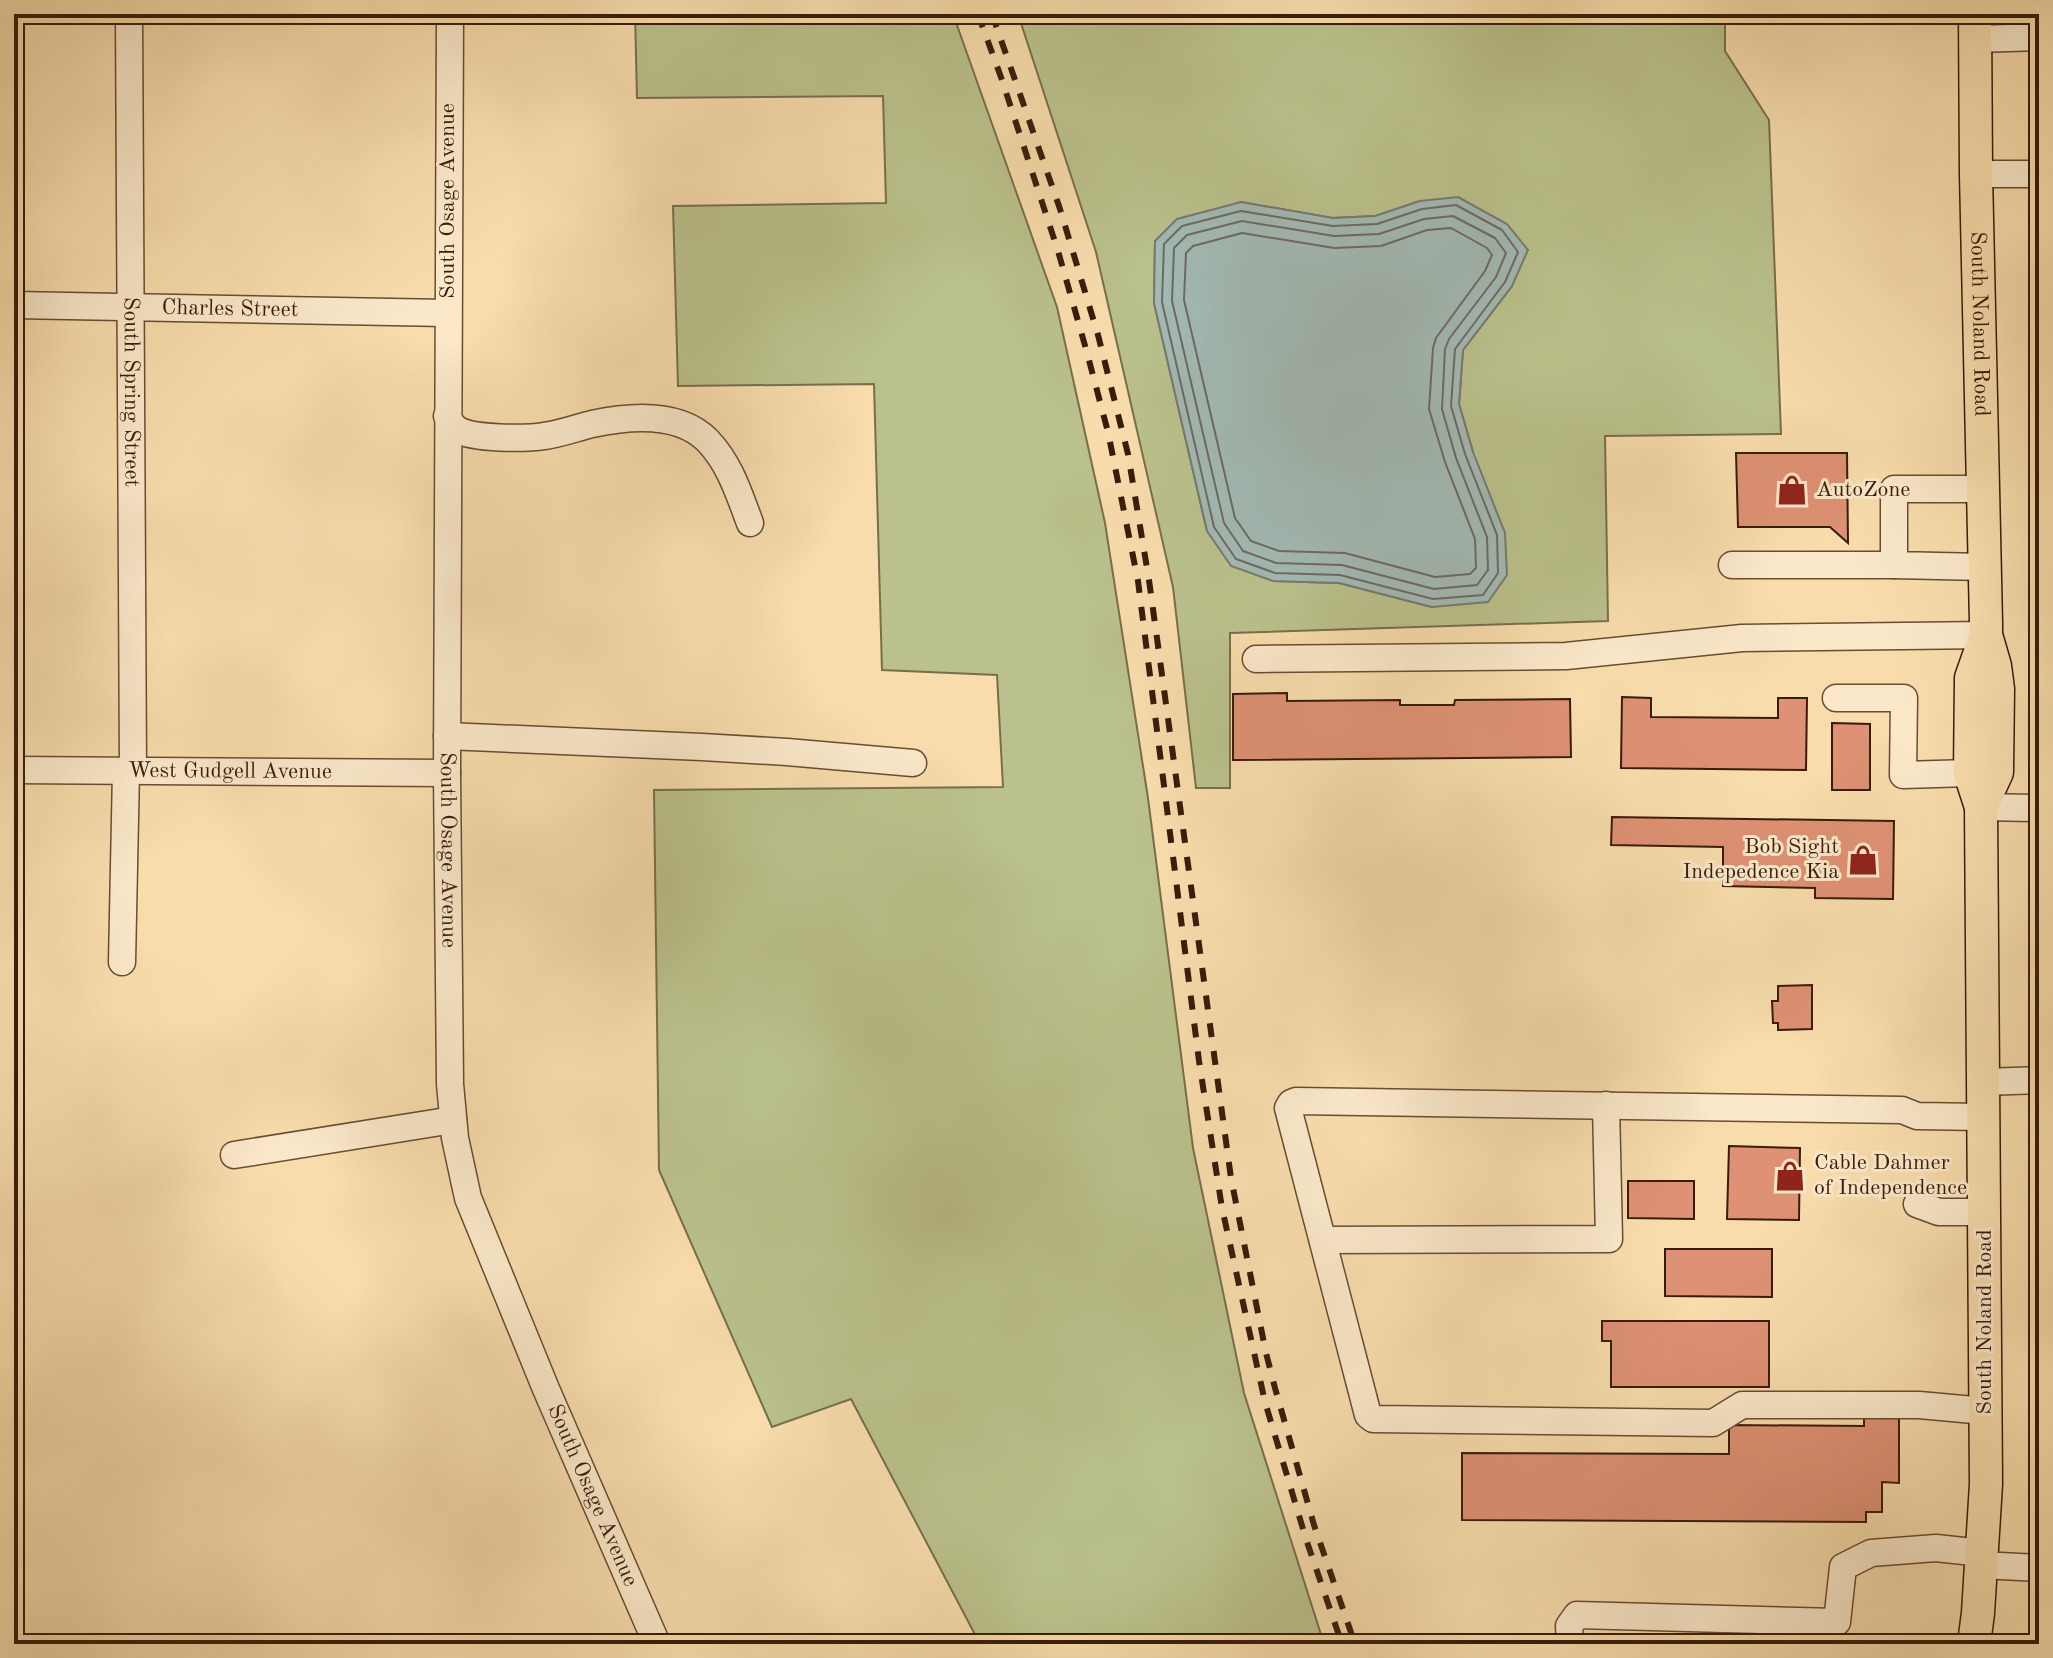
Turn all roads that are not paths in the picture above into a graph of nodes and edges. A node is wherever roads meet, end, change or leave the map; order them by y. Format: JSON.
{"nodes":[{"id":1,"x":129,"y":14,"type":"edge"},
{"id":2,"x":450,"y":14,"type":"edge"},
{"id":3,"x":1975,"y":26,"type":"edge"},
{"id":4,"x":2039,"y":37,"type":"edge"},
{"id":5,"x":1976,"y":174,"type":"junction"},
{"id":6,"x":2039,"y":174,"type":"edge"},
{"id":7,"x":14,"y":305,"type":"edge"},
{"id":8,"x":130,"y":307,"type":"junction"},
{"id":9,"x":447,"y":313,"type":"junction"},
{"id":10,"x":447,"y":416,"type":"junction"},
{"id":11,"x":1983,"y":489,"type":"junction"},
{"id":12,"x":750,"y":523,"type":"dead end"},
{"id":13,"x":1732,"y":565,"type":"dead end"},
{"id":14,"x":1894,"y":565,"type":"junction"},
{"id":15,"x":1984,"y":567,"type":"junction"},
{"id":16,"x":1986,"y":635,"type":"junction"},
{"id":17,"x":1256,"y":659,"type":"dead end"},
{"id":18,"x":1836,"y":698,"type":"dead end"},
{"id":19,"x":447,"y":736,"type":"junction"},
{"id":20,"x":913,"y":763,"type":"dead end"},
{"id":21,"x":14,"y":770,"type":"edge"},
{"id":22,"x":129,"y":771,"type":"junction"},
{"id":23,"x":447,"y":773,"type":"junction"},
{"id":24,"x":1970,"y":773,"type":"junction"},
{"id":25,"x":1981,"y":807,"type":"junction"},
{"id":26,"x":2039,"y":808,"type":"edge"},
{"id":27,"x":122,"y":962,"type":"dead end"},
{"id":28,"x":2039,"y":1080,"type":"edge"},
{"id":29,"x":1983,"y":1082,"type":"junction"},
{"id":30,"x":1606,"y":1105,"type":"junction"},
{"id":31,"x":1983,"y":1117,"type":"junction"},
{"id":32,"x":453,"y":1120,"type":"junction"},
{"id":33,"x":234,"y":1155,"type":"dead end"},
{"id":34,"x":1917,"y":1204,"type":"dead end"},
{"id":35,"x":1984,"y":1212,"type":"junction"},
{"id":36,"x":1323,"y":1240,"type":"junction"},
{"id":37,"x":1985,"y":1411,"type":"junction"},
{"id":38,"x":1981,"y":1559,"type":"junction"},
{"id":39,"x":2039,"y":1568,"type":"edge"},
{"id":40,"x":657,"y":1644,"type":"edge"},
{"id":41,"x":1570,"y":1644,"type":"edge"},
{"id":42,"x":1974,"y":1644,"type":"edge"}],
"edges":[{"from":1,"to":8,"type":"street","name":"South Spring Street"},
{"from":2,"to":9,"type":"street","name":"South Osage Avenue"},
{"from":3,"to":4,"type":"street"},
{"from":3,"to":5,"type":"main road","name":"South Noland Road"},
{"from":5,"to":6,"type":"street"},
{"from":5,"to":11,"type":"main road","name":"South Noland Road"},
{"from":7,"to":8,"type":"street","name":"Charles Street"},
{"from":8,"to":9,"type":"street","name":"Charles Street"},
{"from":8,"to":22,"type":"street","name":"South Spring Street"},
{"from":9,"to":10,"type":"street","name":"South Osage Avenue"},
{"from":10,"to":12,"type":"street"},
{"from":10,"to":19,"type":"street","name":"South Osage Avenue"},
{"from":11,"to":14,"type":"street"},
{"from":11,"to":15,"type":"main road","name":"South Noland Road"},
{"from":13,"to":14,"type":"street"},
{"from":14,"to":15,"type":"street"},
{"from":15,"to":16,"type":"main road","name":"South Noland Road"},
{"from":16,"to":17,"type":"street"},
{"from":16,"to":24,"type":"main road","name":"South Noland Road"},
{"from":16,"to":25,"type":"main road","name":"South Noland Road"},
{"from":18,"to":24,"type":"street"},
{"from":19,"to":20,"type":"street"},
{"from":19,"to":23,"type":"street","name":"South Osage Avenue"},
{"from":21,"to":22,"type":"street","name":"West Gudgell Avenue"},
{"from":22,"to":23,"type":"street","name":"West Gudgell Avenue"},
{"from":22,"to":27,"type":"street","name":"South Spring Street"},
{"from":23,"to":32,"type":"street","name":"South Osage Avenue"},
{"from":24,"to":25,"type":"main road","name":"South Noland Road"},
{"from":25,"to":26,"type":"street"},
{"from":25,"to":29,"type":"main road","name":"South Noland Road"},
{"from":28,"to":29,"type":"street"},
{"from":29,"to":31,"type":"main road","name":"South Noland Road"},
{"from":30,"to":31,"type":"street"},
{"from":30,"to":36,"type":"street"},
{"from":30,"to":36,"type":"street"},
{"from":31,"to":35,"type":"main road","name":"South Noland Road"},
{"from":32,"to":33,"type":"street"},
{"from":32,"to":40,"type":"street","name":"South Osage Avenue"},
{"from":34,"to":35,"type":"street"},
{"from":35,"to":37,"type":"main road","name":"South Noland Road"},
{"from":36,"to":37,"type":"street"},
{"from":37,"to":38,"type":"main road","name":"South Noland Road"},
{"from":38,"to":39,"type":"street"},
{"from":38,"to":41,"type":"street"},
{"from":38,"to":42,"type":"main road","name":"South Noland Road"}]}
